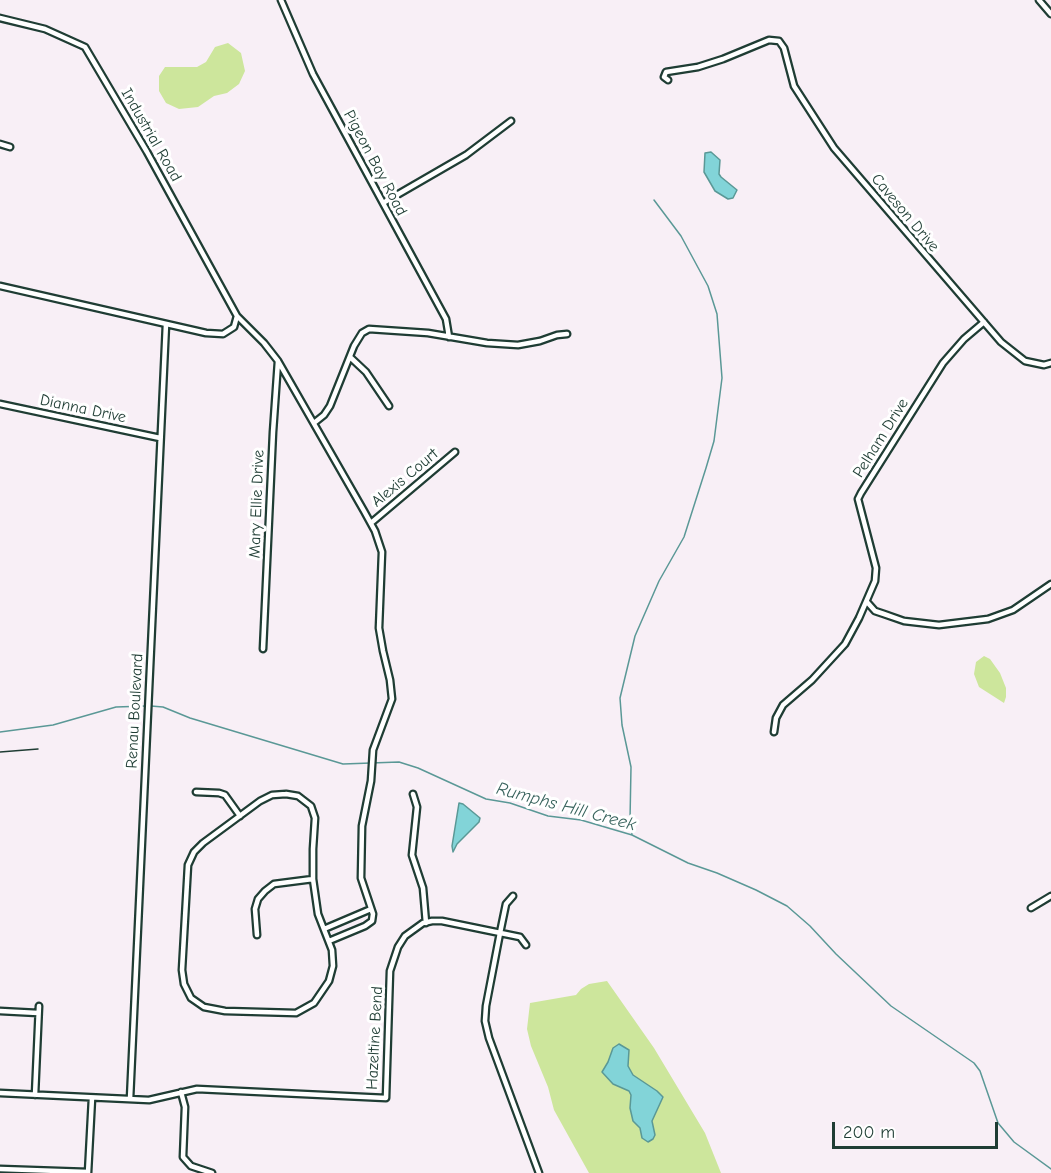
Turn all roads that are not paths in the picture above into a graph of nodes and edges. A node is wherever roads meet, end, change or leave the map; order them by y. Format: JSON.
{"nodes":[{"id":1,"x":281,"y":0,"type":"edge"},
{"id":2,"x":1039,"y":0,"type":"edge"},
{"id":3,"x":1051,"y":14,"type":"edge"},
{"id":4,"x":0,"y":18,"type":"edge"},
{"id":5,"x":668,"y":80,"type":"dead end"},
{"id":6,"x":511,"y":120,"type":"dead end"},
{"id":7,"x":0,"y":144,"type":"edge"},
{"id":8,"x":10,"y":147,"type":"dead end"},
{"id":9,"x":383,"y":203,"type":"junction"},
{"id":10,"x":0,"y":286,"type":"edge"},
{"id":11,"x":237,"y":316,"type":"junction"},
{"id":12,"x":984,"y":322,"type":"junction"},
{"id":13,"x":166,"y":324,"type":"junction"},
{"id":14,"x":567,"y":334,"type":"dead end"},
{"id":15,"x":449,"y":337,"type":"junction"},
{"id":16,"x":350,"y":357,"type":"junction"},
{"id":17,"x":278,"y":361,"type":"junction"},
{"id":18,"x":1051,"y":363,"type":"edge"},
{"id":19,"x":0,"y":404,"type":"edge"},
{"id":20,"x":390,"y":406,"type":"dead end"},
{"id":21,"x":314,"y":423,"type":"junction"},
{"id":22,"x":160,"y":438,"type":"junction"},
{"id":23,"x":455,"y":452,"type":"dead end"},
{"id":24,"x":371,"y":523,"type":"junction"},
{"id":25,"x":1051,"y":584,"type":"edge"},
{"id":26,"x":867,"y":602,"type":"junction"},
{"id":27,"x":263,"y":649,"type":"dead end"},
{"id":28,"x":774,"y":732,"type":"dead end"},
{"id":29,"x":196,"y":792,"type":"dead end"},
{"id":30,"x":413,"y":794,"type":"dead end"},
{"id":31,"x":240,"y":816,"type":"junction"},
{"id":32,"x":313,"y":879,"type":"junction"},
{"id":33,"x":513,"y":896,"type":"dead end"},
{"id":34,"x":1051,"y":896,"type":"edge"},
{"id":35,"x":1031,"y":908,"type":"dead end"},
{"id":36,"x":371,"y":909,"type":"junction"},
{"id":37,"x":426,"y":923,"type":"junction"},
{"id":38,"x":324,"y":929,"type":"junction"},
{"id":39,"x":500,"y":933,"type":"junction"},
{"id":40,"x":257,"y":935,"type":"dead end"},
{"id":41,"x":328,"y":941,"type":"junction"},
{"id":42,"x":526,"y":945,"type":"dead end"},
{"id":43,"x":39,"y":1006,"type":"dead end"},
{"id":44,"x":0,"y":1011,"type":"edge"},
{"id":45,"x":38,"y":1013,"type":"junction"},
{"id":46,"x":181,"y":1092,"type":"junction"},
{"id":47,"x":0,"y":1093,"type":"edge"},
{"id":48,"x":35,"y":1095,"type":"junction"},
{"id":49,"x":92,"y":1098,"type":"junction"},
{"id":50,"x":130,"y":1099,"type":"junction"},
{"id":51,"x":0,"y":1169,"type":"edge"},
{"id":52,"x":88,"y":1173,"type":"edge"},
{"id":53,"x":212,"y":1173,"type":"edge"},
{"id":54,"x":539,"y":1173,"type":"edge"}],
"edges":[{"from":1,"to":9,"type":"street","name":"Pigeon Bay Road"},
{"from":2,"to":3,"type":"street"},
{"from":4,"to":11,"type":"street","name":"Industrial Road"},
{"from":5,"to":12,"type":"street","name":"Caveson Drive"},
{"from":6,"to":9,"type":"street"},
{"from":7,"to":8,"type":"street"},
{"from":9,"to":15,"type":"street","name":"Pigeon Bay Road"},
{"from":10,"to":13,"type":"street"},
{"from":11,"to":13,"type":"street"},
{"from":11,"to":17,"type":"street","name":"Industrial Road"},
{"from":12,"to":18,"type":"street","name":"Caveson Drive"},
{"from":12,"to":26,"type":"street","name":"Pelham Drive"},
{"from":13,"to":22,"type":"street","name":"Renau Boulevard"},
{"from":14,"to":15,"type":"street"},
{"from":15,"to":16,"type":"street"},
{"from":16,"to":20,"type":"street"},
{"from":16,"to":21,"type":"street"},
{"from":17,"to":21,"type":"street","name":"Industrial Road"},
{"from":17,"to":27,"type":"street","name":"Mary Ellie Drive"},
{"from":19,"to":22,"type":"street","name":"Dianna Drive"},
{"from":21,"to":24,"type":"street","name":"Industrial Road"},
{"from":22,"to":50,"type":"street","name":"Renau Boulevard"},
{"from":23,"to":24,"type":"street","name":"Alexis Court"},
{"from":24,"to":36,"type":"street","name":"Industrial Road"},
{"from":25,"to":26,"type":"street"},
{"from":26,"to":28,"type":"street","name":"Pelham Drive"},
{"from":29,"to":31,"type":"street"},
{"from":30,"to":37,"type":"street"},
{"from":31,"to":32,"type":"street"},
{"from":31,"to":41,"type":"street"},
{"from":32,"to":38,"type":"street"},
{"from":32,"to":40,"type":"street"},
{"from":33,"to":39,"type":"street"},
{"from":34,"to":35,"type":"street"},
{"from":36,"to":38,"type":"street"},
{"from":36,"to":41,"type":"street"},
{"from":37,"to":39,"type":"street"},
{"from":37,"to":46,"type":"street","name":"Hazeltine Bend"},
{"from":38,"to":41,"type":"street"},
{"from":39,"to":42,"type":"street"},
{"from":39,"to":54,"type":"street"},
{"from":43,"to":45,"type":"street"},
{"from":44,"to":45,"type":"street"},
{"from":45,"to":48,"type":"street"},
{"from":46,"to":50,"type":"street","name":"Hazeltine Bend"},
{"from":46,"to":53,"type":"street"},
{"from":47,"to":48,"type":"street","name":"Hazeltine Bend"},
{"from":48,"to":49,"type":"street","name":"Hazeltine Bend"},
{"from":49,"to":50,"type":"street","name":"Hazeltine Bend"},
{"from":49,"to":52,"type":"street"},
{"from":51,"to":52,"type":"street"}]}
